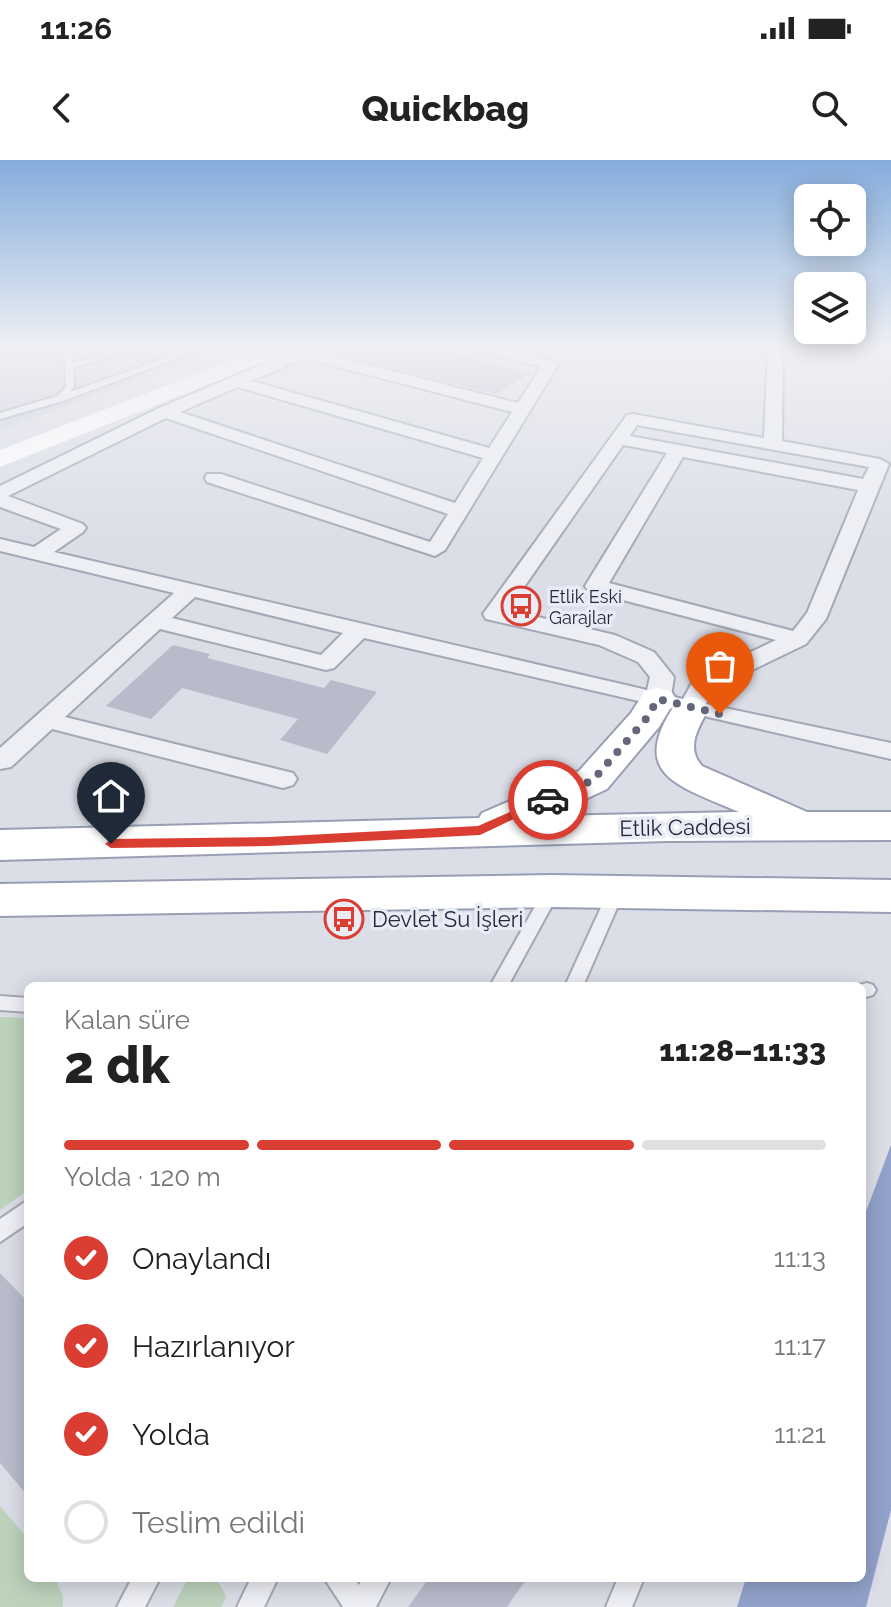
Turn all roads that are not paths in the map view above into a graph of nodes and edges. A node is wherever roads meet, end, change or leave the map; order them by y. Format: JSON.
{"nodes":[{"id":1,"x":22,"y":416,"type":"edge"},
{"id":2,"x":63,"y":416,"type":"edge"},
{"id":3,"x":119,"y":416,"type":"edge"},
{"id":4,"x":158,"y":416,"type":"edge"},
{"id":5,"x":175,"y":416,"type":"edge"},
{"id":6,"x":356,"y":416,"type":"edge"},
{"id":7,"x":517,"y":416,"type":"edge"},
{"id":8,"x":774,"y":416,"type":"edge"},
{"id":9,"x":0,"y":425,"type":"edge"},
{"id":10,"x":0,"y":439,"type":"edge"},
{"id":11,"x":618,"y":439,"type":"junction"},
{"id":12,"x":773,"y":445,"type":"junction"},
{"id":13,"x":678,"y":450,"type":"junction"},
{"id":14,"x":493,"y":455,"type":"junction"},
{"id":15,"x":0,"y":459,"type":"edge"},
{"id":16,"x":214,"y":478,"type":"dead end"},
{"id":17,"x":869,"y":486,"type":"junction"},
{"id":18,"x":0,"y":493,"type":"edge"},
{"id":19,"x":0,"y":500,"type":"edge"},
{"id":20,"x":459,"y":511,"type":"junction"},
{"id":21,"x":0,"y":545,"type":"edge"},
{"id":22,"x":38,"y":553,"type":"junction"},
{"id":23,"x":191,"y":589,"type":"junction"},
{"id":24,"x":155,"y":621,"type":"junction"},
{"id":25,"x":360,"y":628,"type":"junction"},
{"id":26,"x":798,"y":639,"type":"junction"},
{"id":27,"x":675,"y":704,"type":"junction"},
{"id":28,"x":46,"y":720,"type":"junction"},
{"id":29,"x":891,"y":751,"type":"edge"},
{"id":30,"x":2,"y":761,"type":"edge"},
{"id":31,"x":283,"y":779,"type":"dead end"},
{"id":32,"x":807,"y":825,"type":"junction"},
{"id":33,"x":891,"y":826,"type":"edge"},
{"id":34,"x":480,"y":831,"type":"junction"},
{"id":35,"x":0,"y":845,"type":"edge"},
{"id":36,"x":552,"y":891,"type":"junction"},
{"id":37,"x":616,"y":892,"type":"junction"},
{"id":38,"x":891,"y":896,"type":"edge"},
{"id":39,"x":0,"y":900,"type":"edge"},
{"id":40,"x":501,"y":982,"type":"edge"},
{"id":41,"x":576,"y":982,"type":"edge"},
{"id":42,"x":0,"y":1003,"type":"edge"},
{"id":43,"x":24,"y":1005,"type":"edge"},
{"id":44,"x":24,"y":1213,"type":"edge"},
{"id":45,"x":0,"y":1232,"type":"edge"},
{"id":46,"x":145,"y":1582,"type":"edge"},
{"id":47,"x":263,"y":1582,"type":"edge"},
{"id":48,"x":340,"y":1582,"type":"edge"},
{"id":49,"x":376,"y":1582,"type":"edge"},
{"id":50,"x":629,"y":1582,"type":"edge"},
{"id":51,"x":130,"y":1607,"type":"edge"},
{"id":52,"x":250,"y":1607,"type":"edge"},
{"id":53,"x":361,"y":1607,"type":"edge"},
{"id":54,"x":619,"y":1607,"type":"edge"}],
"edges":[{"from":1,"to":9,"type":"lane"},
{"from":2,"to":10,"type":"main road"},
{"from":3,"to":15,"type":"main road"},
{"from":4,"to":18,"type":"street"},
{"from":5,"to":20,"type":"street"},
{"from":6,"to":14,"type":"street"},
{"from":7,"to":14,"type":"street"},
{"from":8,"to":12,"type":"street"},
{"from":11,"to":12,"type":"street"},
{"from":11,"to":13,"type":"street"},
{"from":11,"to":27,"type":"street"},
{"from":12,"to":17,"type":"street"},
{"from":13,"to":17,"type":"street"},
{"from":13,"to":26,"type":"street"},
{"from":14,"to":20,"type":"street"},
{"from":16,"to":20,"type":"street"},
{"from":17,"to":26,"type":"street"},
{"from":19,"to":22,"type":"street"},
{"from":21,"to":22,"type":"street"},
{"from":22,"to":23,"type":"street"},
{"from":23,"to":24,"type":"street"},
{"from":23,"to":25,"type":"street"},
{"from":24,"to":25,"type":"street"},
{"from":24,"to":28,"type":"street"},
{"from":25,"to":27,"type":"street"},
{"from":26,"to":27,"type":"street"},
{"from":27,"to":29,"type":"street"},
{"from":27,"to":32,"type":"main road"},
{"from":27,"to":34,"type":"main road"},
{"from":28,"to":30,"type":"street"},
{"from":28,"to":31,"type":"street"},
{"from":32,"to":33,"type":"main road","name":"Etlik Caddesi"},
{"from":32,"to":34,"type":"main road","name":"Etlik Caddesi"},
{"from":34,"to":35,"type":"main road","name":"Etlik Caddesi"},
{"from":36,"to":37,"type":"main road"},
{"from":36,"to":39,"type":"main road"},
{"from":36,"to":40,"type":"lane"},
{"from":37,"to":38,"type":"main road"},
{"from":37,"to":41,"type":"lane"},
{"from":42,"to":43,"type":"lane"},
{"from":44,"to":45,"type":"lane"},
{"from":46,"to":51,"type":"lane"},
{"from":47,"to":52,"type":"lane"},
{"from":48,"to":53,"type":"lane"},
{"from":49,"to":53,"type":"lane"},
{"from":50,"to":54,"type":"lane"}]}
